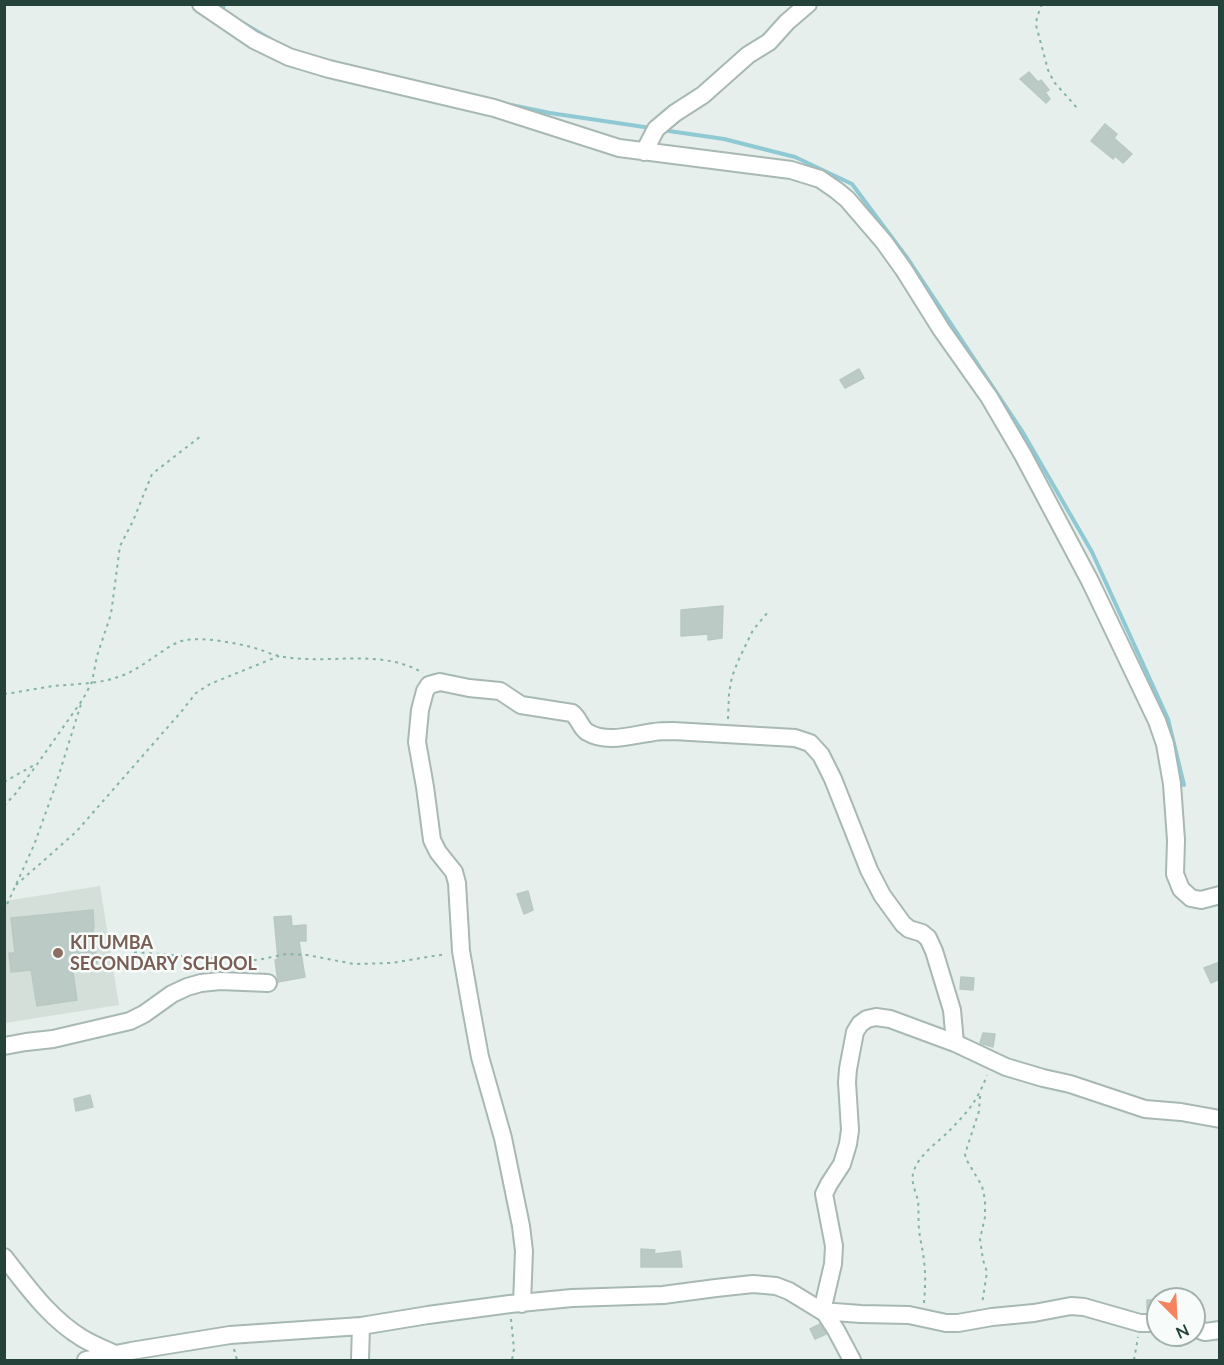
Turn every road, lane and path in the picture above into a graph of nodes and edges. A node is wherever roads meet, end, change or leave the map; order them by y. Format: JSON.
{"nodes":[{"id":1,"x":201,"y":4,"type":"edge"},
{"id":2,"x":808,"y":4,"type":"edge"},
{"id":3,"x":1042,"y":4,"type":"edge"},
{"id":4,"x":1078,"y":109,"type":"dead end"},
{"id":5,"x":644,"y":152,"type":"junction"},
{"id":6,"x":201,"y":436,"type":"dead end"},
{"id":7,"x":768,"y":612,"type":"dead end"},
{"id":8,"x":279,"y":656,"type":"junction"},
{"id":9,"x":92,"y":682,"type":"junction"},
{"id":10,"x":440,"y":682,"type":"junction"},
{"id":11,"x":4,"y":694,"type":"edge"},
{"id":12,"x":82,"y":699,"type":"junction"},
{"id":13,"x":727,"y":734,"type":"junction"},
{"id":14,"x":38,"y":763,"type":"junction"},
{"id":15,"x":4,"y":782,"type":"edge"},
{"id":16,"x":4,"y":806,"type":"edge"},
{"id":17,"x":16,"y":885,"type":"junction"},
{"id":18,"x":1220,"y":895,"type":"edge"},
{"id":19,"x":4,"y":911,"type":"edge"},
{"id":20,"x":460,"y":951,"type":"junction"},
{"id":21,"x":134,"y":952,"type":"dead end"},
{"id":22,"x":268,"y":983,"type":"dead end"},
{"id":23,"x":955,"y":1043,"type":"junction"},
{"id":24,"x":4,"y":1046,"type":"edge"},
{"id":25,"x":993,"y":1062,"type":"junction"},
{"id":26,"x":980,"y":1094,"type":"junction"},
{"id":27,"x":1220,"y":1119,"type":"edge"},
{"id":28,"x":4,"y":1257,"type":"edge"},
{"id":29,"x":516,"y":1304,"type":"junction"},
{"id":30,"x":824,"y":1312,"type":"junction"},
{"id":31,"x":921,"y":1317,"type":"junction"},
{"id":32,"x":980,"y":1318,"type":"junction"},
{"id":33,"x":1140,"y":1323,"type":"junction"},
{"id":34,"x":1146,"y":1323,"type":"edge"},
{"id":35,"x":361,"y":1326,"type":"junction"},
{"id":36,"x":115,"y":1354,"type":"junction"},
{"id":37,"x":86,"y":1360,"type":"edge"},
{"id":38,"x":360,"y":1360,"type":"edge"},
{"id":39,"x":512,"y":1360,"type":"edge"},
{"id":40,"x":852,"y":1360,"type":"edge"},
{"id":41,"x":1134,"y":1360,"type":"edge"}],
"edges":[{"from":1,"to":5,"type":"street"},
{"from":2,"to":5,"type":"street"},
{"from":3,"to":4,"type":"path"},
{"from":5,"to":18,"type":"street"},
{"from":6,"to":9,"type":"path"},
{"from":7,"to":13,"type":"path"},
{"from":8,"to":9,"type":"path"},
{"from":8,"to":10,"type":"path"},
{"from":8,"to":17,"type":"path"},
{"from":9,"to":11,"type":"path"},
{"from":9,"to":12,"type":"path"},
{"from":10,"to":13,"type":"street"},
{"from":10,"to":20,"type":"street"},
{"from":12,"to":14,"type":"path"},
{"from":12,"to":17,"type":"path"},
{"from":13,"to":23,"type":"street"},
{"from":14,"to":15,"type":"path"},
{"from":14,"to":16,"type":"path"},
{"from":17,"to":19,"type":"path"},
{"from":20,"to":21,"type":"path"},
{"from":20,"to":29,"type":"street"},
{"from":22,"to":24,"type":"street"},
{"from":23,"to":25,"type":"street"},
{"from":23,"to":30,"type":"street"},
{"from":25,"to":26,"type":"path"},
{"from":25,"to":27,"type":"street"},
{"from":26,"to":31,"type":"path"},
{"from":26,"to":32,"type":"path"},
{"from":28,"to":36,"type":"street"},
{"from":29,"to":30,"type":"street"},
{"from":29,"to":35,"type":"street"},
{"from":29,"to":39,"type":"path"},
{"from":30,"to":31,"type":"street"},
{"from":30,"to":40,"type":"street"},
{"from":31,"to":32,"type":"street"},
{"from":32,"to":33,"type":"street"},
{"from":33,"to":34,"type":"street"},
{"from":33,"to":41,"type":"path"},
{"from":35,"to":36,"type":"street"},
{"from":35,"to":38,"type":"street"},
{"from":36,"to":37,"type":"street"}]}
